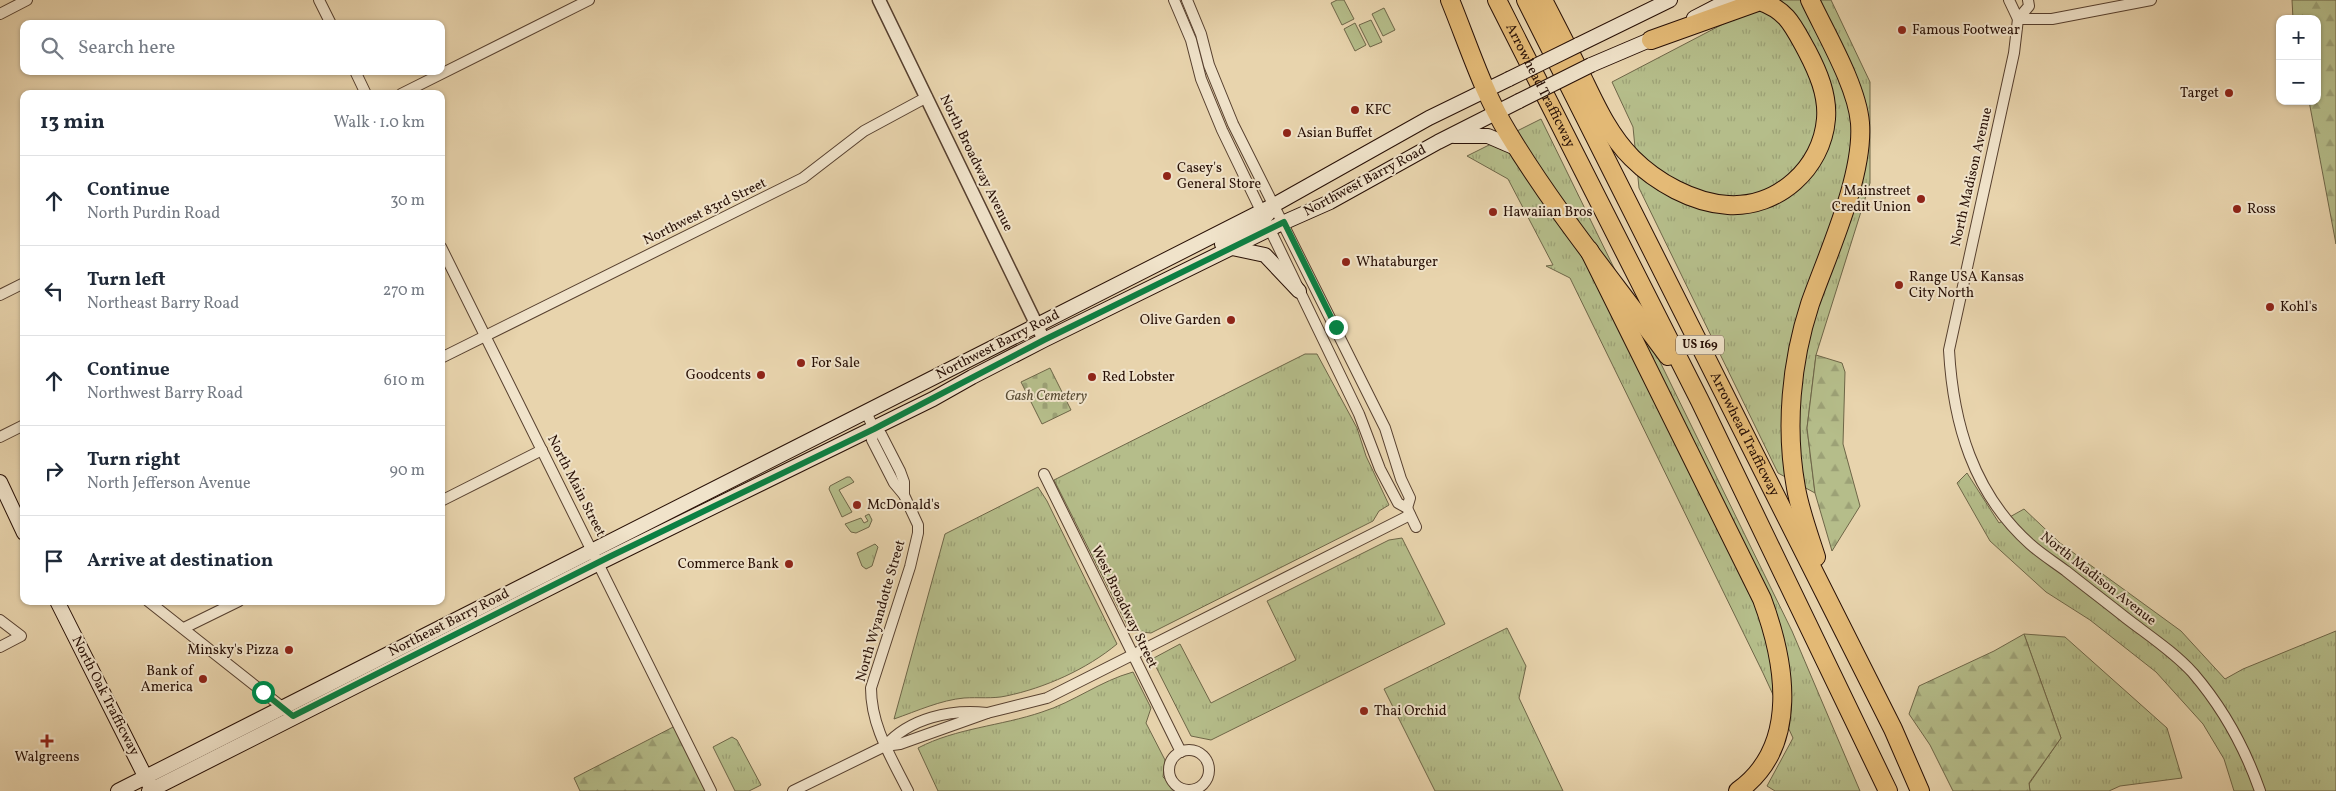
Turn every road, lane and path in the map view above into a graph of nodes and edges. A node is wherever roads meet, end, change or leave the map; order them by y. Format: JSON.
{"nodes":[{"id":1,"x":27,"y":0,"type":"edge"},
{"id":2,"x":319,"y":0,"type":"edge"},
{"id":3,"x":590,"y":0,"type":"edge"},
{"id":4,"x":879,"y":0,"type":"edge"},
{"id":5,"x":1174,"y":0,"type":"edge"},
{"id":6,"x":1187,"y":0,"type":"edge"},
{"id":7,"x":1450,"y":0,"type":"edge"},
{"id":8,"x":1497,"y":0,"type":"edge"},
{"id":9,"x":1526,"y":0,"type":"edge"},
{"id":10,"x":1543,"y":0,"type":"edge"},
{"id":11,"x":1670,"y":0,"type":"edge"},
{"id":12,"x":1729,"y":0,"type":"edge"},
{"id":13,"x":1810,"y":0,"type":"edge"},
{"id":14,"x":2009,"y":0,"type":"edge"},
{"id":15,"x":2028,"y":0,"type":"edge"},
{"id":16,"x":2150,"y":0,"type":"edge"},
{"id":17,"x":0,"y":14,"type":"edge"},
{"id":18,"x":2018,"y":19,"type":"junction"},
{"id":19,"x":329,"y":20,"type":"edge"},
{"id":20,"x":1651,"y":40,"type":"junction"},
{"id":21,"x":445,"y":72,"type":"edge"},
{"id":22,"x":357,"y":75,"type":"edge"},
{"id":23,"x":439,"y":75,"type":"edge"},
{"id":24,"x":364,"y":90,"type":"edge"},
{"id":25,"x":409,"y":90,"type":"edge"},
{"id":26,"x":1487,"y":91,"type":"junction"},
{"id":27,"x":927,"y":98,"type":"junction"},
{"id":28,"x":1496,"y":112,"type":"junction"},
{"id":29,"x":1449,"y":136,"type":"junction"},
{"id":30,"x":1518,"y":149,"type":"junction"},
{"id":31,"x":1272,"y":217,"type":"junction"},
{"id":32,"x":1232,"y":248,"type":"junction"},
{"id":33,"x":1589,"y":250,"type":"junction"},
{"id":34,"x":445,"y":255,"type":"edge"},
{"id":35,"x":1190,"y":269,"type":"junction"},
{"id":36,"x":20,"y":285,"type":"edge"},
{"id":37,"x":1299,"y":291,"type":"junction"},
{"id":38,"x":0,"y":295,"type":"edge"},
{"id":39,"x":1037,"y":326,"type":"junction"},
{"id":40,"x":486,"y":336,"type":"junction"},
{"id":41,"x":1044,"y":340,"type":"junction"},
{"id":42,"x":445,"y":356,"type":"edge"},
{"id":43,"x":1700,"y":401,"type":"junction"},
{"id":44,"x":866,"y":412,"type":"junction"},
{"id":45,"x":20,"y":427,"type":"edge"},
{"id":46,"x":874,"y":429,"type":"junction"},
{"id":47,"x":0,"y":437,"type":"edge"},
{"id":48,"x":542,"y":450,"type":"junction"},
{"id":49,"x":1044,"y":474,"type":"dead end"},
{"id":50,"x":0,"y":482,"type":"edge"},
{"id":51,"x":445,"y":499,"type":"edge"},
{"id":52,"x":1408,"y":511,"type":"junction"},
{"id":53,"x":20,"y":524,"type":"edge"},
{"id":54,"x":1416,"y":527,"type":"dead end"},
{"id":55,"x":596,"y":556,"type":"junction"},
{"id":56,"x":1828,"y":599,"type":"junction"},
{"id":57,"x":59,"y":605,"type":"edge"},
{"id":58,"x":153,"y":605,"type":"edge"},
{"id":59,"x":231,"y":605,"type":"edge"},
{"id":60,"x":0,"y":620,"type":"edge"},
{"id":61,"x":184,"y":628,"type":"junction"},
{"id":62,"x":0,"y":647,"type":"edge"},
{"id":63,"x":1133,"y":656,"type":"junction"},
{"id":64,"x":263,"y":692,"type":"junction"},
{"id":65,"x":288,"y":712,"type":"junction"},
{"id":66,"x":267,"y":716,"type":"junction"},
{"id":67,"x":266,"y":730,"type":"junction"},
{"id":68,"x":885,"y":746,"type":"junction"},
{"id":69,"x":1181,"y":752,"type":"junction"},
{"id":70,"x":149,"y":787,"type":"edge"},
{"id":71,"x":1200,"y":789,"type":"edge"},
{"id":72,"x":118,"y":791,"type":"edge"},
{"id":73,"x":711,"y":791,"type":"edge"},
{"id":74,"x":793,"y":791,"type":"edge"},
{"id":75,"x":908,"y":791,"type":"edge"},
{"id":76,"x":1738,"y":791,"type":"edge"},
{"id":77,"x":1888,"y":791,"type":"edge"},
{"id":78,"x":1920,"y":791,"type":"edge"},
{"id":79,"x":2260,"y":791,"type":"edge"}],
"edges":[{"from":1,"to":17,"type":"street"},
{"from":2,"to":19,"type":"street"},
{"from":3,"to":21,"type":"street"},
{"from":4,"to":27,"type":"street","name":"North Broadway Avenue"},
{"from":5,"to":31,"type":"street"},
{"from":6,"to":31,"type":"street"},
{"from":7,"to":26,"type":"highway"},
{"from":8,"to":43,"type":"highway","name":"Arrowhead Trafficway","number":"US 169"},
{"from":9,"to":56,"type":"highway","name":"Arrowhead Trafficway","number":"US 169"},
{"from":10,"to":20,"type":"highway"},
{"from":11,"to":26,"type":"main road","name":"Northwest Barry Road","bridge":true},
{"from":12,"to":20,"type":"main road","name":"Northwest Barry Road"},
{"from":13,"to":56,"type":"highway"},
{"from":14,"to":18,"type":"street"},
{"from":15,"to":18,"type":"street","name":"North Madison Avenue"},
{"from":16,"to":18,"type":"street"},
{"from":18,"to":79,"type":"street","name":"North Madison Avenue"},
{"from":20,"to":28,"type":"main road","name":"Northwest Barry Road","bridge":true},
{"from":22,"to":24,"type":"street"},
{"from":23,"to":25,"type":"street"},
{"from":26,"to":28,"type":"highway"},
{"from":26,"to":31,"type":"main road","name":"Northwest Barry Road"},
{"from":27,"to":39,"type":"street","name":"North Broadway Avenue"},
{"from":27,"to":40,"type":"street","name":"Northwest 83rd Street"},
{"from":28,"to":29,"type":"main road","name":"Northwest Barry Road"},
{"from":28,"to":30,"type":"highway"},
{"from":29,"to":30,"type":"main road"},
{"from":29,"to":31,"type":"main road","name":"Northwest Barry Road"},
{"from":30,"to":33,"type":"highway"},
{"from":31,"to":32,"type":"main road","name":"Northwest Barry Road"},
{"from":31,"to":35,"type":"main road"},
{"from":31,"to":37,"type":"street"},
{"from":31,"to":39,"type":"main road","name":"Northwest Barry Road"},
{"from":31,"to":52,"type":"street"},
{"from":32,"to":35,"type":"main road","name":"Northwest Barry Road"},
{"from":32,"to":37,"type":"main road"},
{"from":33,"to":43,"type":"highway"},
{"from":33,"to":76,"type":"highway"},
{"from":34,"to":40,"type":"street","name":"North Main Street"},
{"from":35,"to":41,"type":"main road","name":"Northwest Barry Road"},
{"from":36,"to":38,"type":"street"},
{"from":37,"to":52,"type":"street"},
{"from":39,"to":41,"type":"street","name":"North Broadway Avenue"},
{"from":39,"to":44,"type":"main road","name":"Northwest Barry Road"},
{"from":40,"to":42,"type":"street","name":"Northwest 83rd Street"},
{"from":40,"to":48,"type":"street","name":"North Main Street"},
{"from":41,"to":46,"type":"main road","name":"Northwest Barry Road"},
{"from":43,"to":77,"type":"highway","name":"Arrowhead Trafficway","number":"US 169"},
{"from":44,"to":46,"type":"street","name":"North Wyandotte Street"},
{"from":44,"to":55,"type":"main road","name":"Northwest Barry Road"},
{"from":45,"to":47,"type":"street"},
{"from":46,"to":55,"type":"main road","name":"Northwest Barry Road"},
{"from":46,"to":68,"type":"street","name":"North Wyandotte Street"},
{"from":48,"to":51,"type":"street"},
{"from":48,"to":55,"type":"street","name":"North Main Street"},
{"from":49,"to":63,"type":"street","name":"West Broadway Street"},
{"from":50,"to":53,"type":"main road"},
{"from":52,"to":54,"type":"street"},
{"from":52,"to":63,"type":"street"},
{"from":55,"to":65,"type":"main road","name":"Northeast Barry Road"},
{"from":55,"to":73,"type":"street","name":"North Main Street"},
{"from":56,"to":78,"type":"highway","name":"Arrowhead Trafficway","number":"US 169"},
{"from":57,"to":70,"type":"main road","name":"North Oak Trafficway"},
{"from":58,"to":61,"type":"street"},
{"from":59,"to":61,"type":"street"},
{"from":60,"to":62,"type":"street"},
{"from":61,"to":64,"type":"street"},
{"from":63,"to":68,"type":"street"},
{"from":63,"to":69,"type":"street","name":"West Broadway Street"},
{"from":64,"to":65,"type":"street"},
{"from":64,"to":66,"type":"street"},
{"from":65,"to":66,"type":"main road","name":"Northeast Barry Road"},
{"from":65,"to":67,"type":"main road","name":"Northeast Barry Road"},
{"from":66,"to":67,"type":"street"},
{"from":66,"to":70,"type":"main road","name":"Northeast Barry Road"},
{"from":67,"to":70,"type":"main road","name":"Northeast Barry Road"},
{"from":68,"to":74,"type":"street"},
{"from":68,"to":75,"type":"street","name":"North Wyandotte Street"},
{"from":69,"to":71,"type":"street"},
{"from":69,"to":71,"type":"street"},
{"from":70,"to":72,"type":"main road","name":"Northeast Barry Road"}]}
